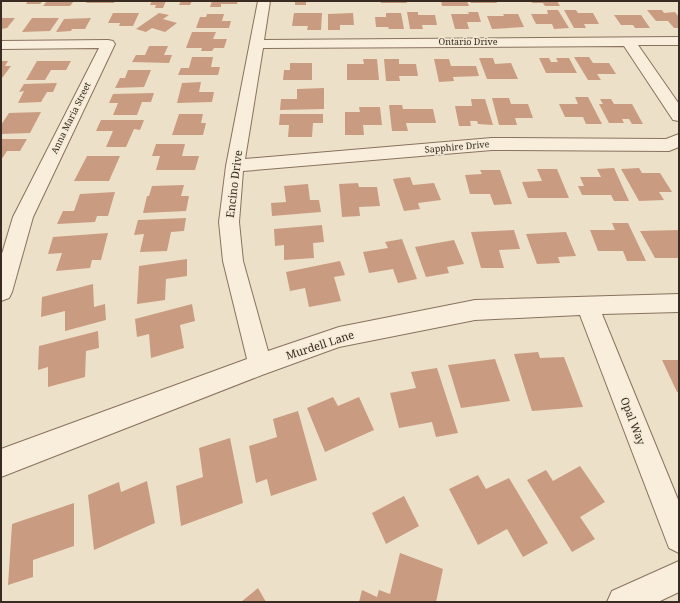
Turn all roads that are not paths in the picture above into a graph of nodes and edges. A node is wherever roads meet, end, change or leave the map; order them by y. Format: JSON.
{"nodes":[{"id":1,"x":264,"y":1,"type":"edge"},
{"id":2,"x":628,"y":41,"type":"junction"},
{"id":3,"x":679,"y":41,"type":"edge"},
{"id":4,"x":257,"y":44,"type":"junction"},
{"id":5,"x":1,"y":45,"type":"edge"},
{"id":6,"x":679,"y":86,"type":"edge"},
{"id":7,"x":660,"y":88,"type":"junction"},
{"id":8,"x":679,"y":116,"type":"edge"},
{"id":9,"x":679,"y":140,"type":"edge"},
{"id":10,"x":235,"y":166,"type":"junction"},
{"id":11,"x":1,"y":292,"type":"edge"},
{"id":12,"x":679,"y":303,"type":"edge"},
{"id":13,"x":587,"y":305,"type":"junction"},
{"id":14,"x":260,"y":365,"type":"junction"},
{"id":15,"x":1,"y":464,"type":"edge"},
{"id":16,"x":679,"y":538,"type":"edge"},
{"id":17,"x":679,"y":576,"type":"edge"},
{"id":18,"x":623,"y":602,"type":"edge"}],
"edges":[{"from":1,"to":4,"type":"street","name":"Encino Drive"},
{"from":2,"to":3,"type":"street","name":"Ontario Drive"},
{"from":2,"to":4,"type":"street","name":"Ontario Drive"},
{"from":2,"to":7,"type":"street"},
{"from":4,"to":10,"type":"street","name":"Encino Drive"},
{"from":5,"to":11,"type":"street","name":"Anna Maria Street"},
{"from":6,"to":7,"type":"street"},
{"from":7,"to":8,"type":"street"},
{"from":9,"to":10,"type":"street","name":"Sapphire Drive"},
{"from":10,"to":14,"type":"street","name":"Encino Drive"},
{"from":12,"to":13,"type":"street","name":"Murdell Lane"},
{"from":13,"to":14,"type":"street","name":"Murdell Lane"},
{"from":13,"to":16,"type":"street","name":"Opal Way"},
{"from":14,"to":15,"type":"street","name":"Murdell Lane"},
{"from":17,"to":18,"type":"street"}]}
